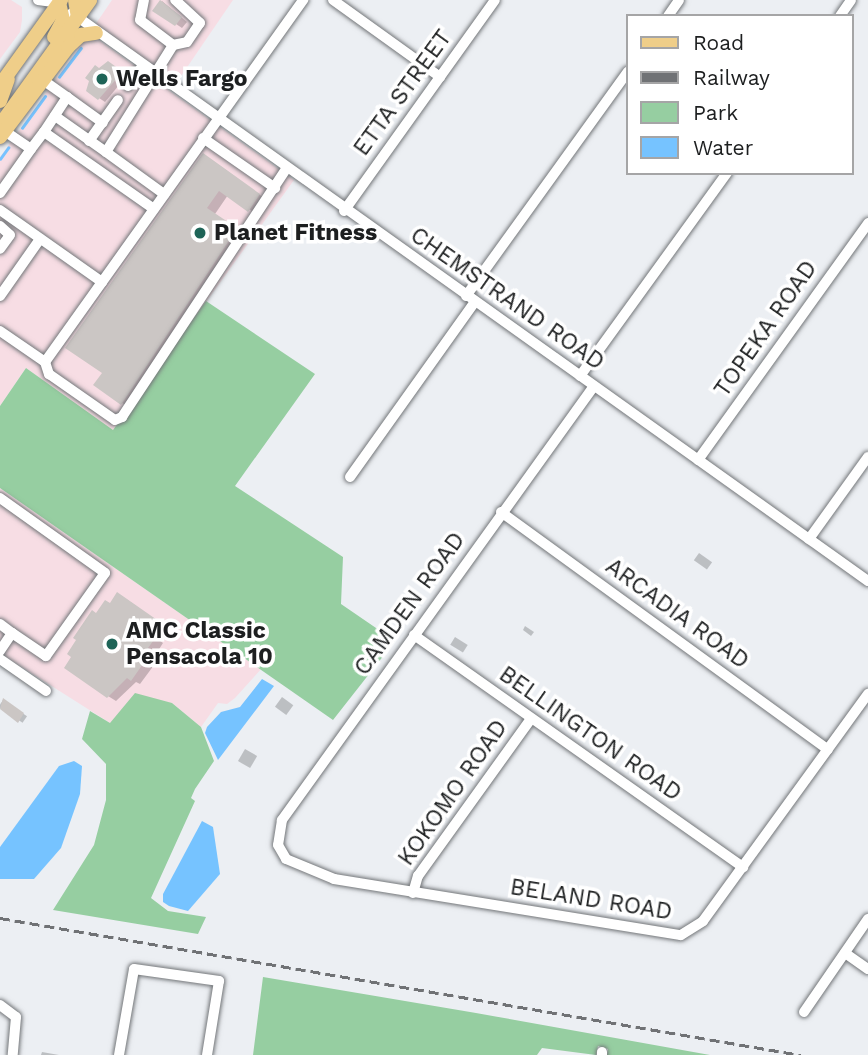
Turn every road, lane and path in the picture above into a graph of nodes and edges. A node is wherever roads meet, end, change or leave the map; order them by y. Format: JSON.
{"nodes":[{"id":1,"x":38,"y":0,"type":"edge"},
{"id":2,"x":75,"y":0,"type":"edge"},
{"id":3,"x":90,"y":0,"type":"edge"},
{"id":4,"x":144,"y":0,"type":"edge"},
{"id":5,"x":175,"y":0,"type":"edge"},
{"id":6,"x":303,"y":0,"type":"edge"},
{"id":7,"x":333,"y":0,"type":"edge"},
{"id":8,"x":495,"y":0,"type":"edge"},
{"id":9,"x":59,"y":1,"type":"edge"},
{"id":10,"x":78,"y":17,"type":"junction"},
{"id":11,"x":96,"y":33,"type":"junction"},
{"id":12,"x":173,"y":45,"type":"junction"},
{"id":13,"x":142,"y":65,"type":"junction"},
{"id":14,"x":10,"y":71,"type":"junction"},
{"id":15,"x":155,"y":73,"type":"junction"},
{"id":16,"x":626,"y":74,"type":"edge"},
{"id":17,"x":440,"y":77,"type":"junction"},
{"id":18,"x":44,"y":81,"type":"junction"},
{"id":19,"x":0,"y":85,"type":"edge"},
{"id":20,"x":128,"y":86,"type":"dead end"},
{"id":21,"x":67,"y":97,"type":"junction"},
{"id":22,"x":118,"y":100,"type":"dead end"},
{"id":23,"x":0,"y":101,"type":"edge"},
{"id":24,"x":0,"y":112,"type":"edge"},
{"id":25,"x":55,"y":116,"type":"junction"},
{"id":26,"x":217,"y":119,"type":"junction"},
{"id":27,"x":103,"y":122,"type":"junction"},
{"id":28,"x":2,"y":131,"type":"edge"},
{"id":29,"x":44,"y":132,"type":"junction"},
{"id":30,"x":204,"y":138,"type":"junction"},
{"id":31,"x":89,"y":141,"type":"junction"},
{"id":32,"x":31,"y":149,"type":"junction"},
{"id":33,"x":107,"y":152,"type":"junction"},
{"id":34,"x":286,"y":169,"type":"junction"},
{"id":35,"x":726,"y":175,"type":"edge"},
{"id":36,"x":275,"y":188,"type":"junction"},
{"id":37,"x":0,"y":192,"type":"edge"},
{"id":38,"x":164,"y":194,"type":"junction"},
{"id":39,"x":154,"y":209,"type":"junction"},
{"id":40,"x":0,"y":210,"type":"edge"},
{"id":41,"x":345,"y":211,"type":"junction"},
{"id":42,"x":868,"y":223,"type":"edge"},
{"id":43,"x":20,"y":225,"type":"junction"},
{"id":44,"x":0,"y":226,"type":"edge"},
{"id":45,"x":10,"y":235,"type":"junction"},
{"id":46,"x":40,"y":239,"type":"junction"},
{"id":47,"x":0,"y":249,"type":"edge"},
{"id":48,"x":102,"y":282,"type":"junction"},
{"id":49,"x":0,"y":296,"type":"edge"},
{"id":50,"x":471,"y":299,"type":"junction"},
{"id":51,"x":4,"y":333,"type":"edge"},
{"id":52,"x":0,"y":348,"type":"edge"},
{"id":53,"x":45,"y":362,"type":"junction"},
{"id":54,"x":580,"y":376,"type":"junction"},
{"id":55,"x":594,"y":386,"type":"junction"},
{"id":56,"x":868,"y":457,"type":"edge"},
{"id":57,"x":698,"y":460,"type":"junction"},
{"id":58,"x":349,"y":477,"type":"dead end"},
{"id":59,"x":0,"y":498,"type":"edge"},
{"id":60,"x":501,"y":512,"type":"junction"},
{"id":61,"x":809,"y":539,"type":"junction"},
{"id":62,"x":868,"y":581,"type":"edge"},
{"id":63,"x":0,"y":624,"type":"edge"},
{"id":64,"x":12,"y":632,"type":"junction"},
{"id":65,"x":414,"y":635,"type":"junction"},
{"id":66,"x":0,"y":651,"type":"edge"},
{"id":67,"x":0,"y":659,"type":"edge"},
{"id":68,"x":47,"y":691,"type":"dead end"},
{"id":69,"x":868,"y":694,"type":"edge"},
{"id":70,"x":531,"y":719,"type":"junction"},
{"id":71,"x":828,"y":750,"type":"junction"},
{"id":72,"x":281,"y":852,"type":"joint"},
{"id":73,"x":743,"y":867,"type":"junction"},
{"id":74,"x":413,"y":892,"type":"junction"},
{"id":75,"x":868,"y":919,"type":"edge"},
{"id":76,"x":845,"y":953,"type":"junction"},
{"id":77,"x":868,"y":969,"type":"edge"},
{"id":78,"x":0,"y":1005,"type":"edge"},
{"id":79,"x":804,"y":1012,"type":"dead end"},
{"id":80,"x":13,"y":1055,"type":"edge"},
{"id":81,"x":119,"y":1055,"type":"edge"},
{"id":82,"x":206,"y":1055,"type":"edge"}],
"edges":[{"from":1,"to":9,"type":"street"},
{"from":2,"to":10,"type":"main road"},
{"from":3,"to":10,"type":"main road"},
{"from":4,"to":12,"type":"street"},
{"from":5,"to":12,"type":"street"},
{"from":6,"to":26,"type":"street"},
{"from":7,"to":17,"type":"street"},
{"from":8,"to":17,"type":"street","name":"ETTA STREET"},
{"from":9,"to":10,"type":"street","name":"CHEMSTRAND ROAD"},
{"from":9,"to":14,"type":"main road"},
{"from":9,"to":24,"type":"main road"},
{"from":10,"to":11,"type":"street","name":"CHEMSTRAND ROAD"},
{"from":10,"to":28,"type":"main road"},
{"from":11,"to":13,"type":"street","name":"CHEMSTRAND ROAD"},
{"from":11,"to":18,"type":"main road"},
{"from":12,"to":15,"type":"street"},
{"from":13,"to":15,"type":"street","name":"CHEMSTRAND ROAD"},
{"from":13,"to":20,"type":"street"},
{"from":14,"to":19,"type":"main road"},
{"from":14,"to":23,"type":"main road"},
{"from":15,"to":26,"type":"street","name":"CHEMSTRAND ROAD"},
{"from":15,"to":33,"type":"street"},
{"from":16,"to":50,"type":"street"},
{"from":17,"to":41,"type":"street","name":"ETTA STREET"},
{"from":18,"to":21,"type":"street"},
{"from":18,"to":28,"type":"main road"},
{"from":21,"to":25,"type":"street"},
{"from":21,"to":27,"type":"street"},
{"from":22,"to":27,"type":"street"},
{"from":25,"to":29,"type":"street"},
{"from":25,"to":31,"type":"street"},
{"from":26,"to":30,"type":"street"},
{"from":26,"to":34,"type":"street","name":"CHEMSTRAND ROAD"},
{"from":27,"to":31,"type":"street"},
{"from":28,"to":32,"type":"street"},
{"from":29,"to":32,"type":"street"},
{"from":29,"to":39,"type":"street"},
{"from":30,"to":36,"type":"street"},
{"from":30,"to":38,"type":"street"},
{"from":31,"to":33,"type":"street"},
{"from":32,"to":37,"type":"street"},
{"from":33,"to":38,"type":"street"},
{"from":34,"to":36,"type":"street"},
{"from":34,"to":41,"type":"street","name":"CHEMSTRAND ROAD"},
{"from":35,"to":54,"type":"street"},
{"from":36,"to":53,"type":"street"},
{"from":38,"to":39,"type":"street"},
{"from":39,"to":48,"type":"street"},
{"from":40,"to":43,"type":"street"},
{"from":41,"to":50,"type":"street","name":"CHEMSTRAND ROAD"},
{"from":42,"to":57,"type":"street","name":"TOPEKA ROAD"},
{"from":43,"to":45,"type":"street"},
{"from":43,"to":46,"type":"street"},
{"from":44,"to":45,"type":"street"},
{"from":45,"to":47,"type":"street"},
{"from":46,"to":48,"type":"street"},
{"from":46,"to":49,"type":"street"},
{"from":48,"to":53,"type":"street"},
{"from":50,"to":54,"type":"street","name":"CHEMSTRAND ROAD"},
{"from":50,"to":58,"type":"street"},
{"from":51,"to":52,"type":"street"},
{"from":51,"to":53,"type":"street"},
{"from":54,"to":55,"type":"street","name":"CHEMSTRAND ROAD"},
{"from":55,"to":57,"type":"street","name":"CHEMSTRAND ROAD"},
{"from":55,"to":60,"type":"street","name":"CAMDEN ROAD"},
{"from":56,"to":61,"type":"street"},
{"from":57,"to":61,"type":"street","name":"CHEMSTRAND ROAD"},
{"from":59,"to":64,"type":"street"},
{"from":60,"to":65,"type":"street","name":"CAMDEN ROAD"},
{"from":60,"to":71,"type":"street","name":"ARCADIA ROAD"},
{"from":61,"to":62,"type":"street","name":"CHEMSTRAND ROAD"},
{"from":63,"to":64,"type":"street"},
{"from":64,"to":66,"type":"street"},
{"from":65,"to":70,"type":"street","name":"BELLINGTON ROAD"},
{"from":65,"to":72,"type":"street","name":"CAMDEN ROAD"},
{"from":67,"to":68,"type":"street"},
{"from":69,"to":71,"type":"street","name":"BELAND ROAD"},
{"from":70,"to":73,"type":"street","name":"BELLINGTON ROAD"},
{"from":70,"to":74,"type":"street","name":"KOKOMO ROAD"},
{"from":71,"to":73,"type":"street","name":"BELAND ROAD"},
{"from":72,"to":74,"type":"street","name":"BELAND ROAD"},
{"from":73,"to":74,"type":"street","name":"BELAND ROAD"},
{"from":75,"to":76,"type":"street"},
{"from":76,"to":77,"type":"street"},
{"from":76,"to":79,"type":"street"},
{"from":78,"to":80,"type":"street"},
{"from":81,"to":82,"type":"street"}]}
